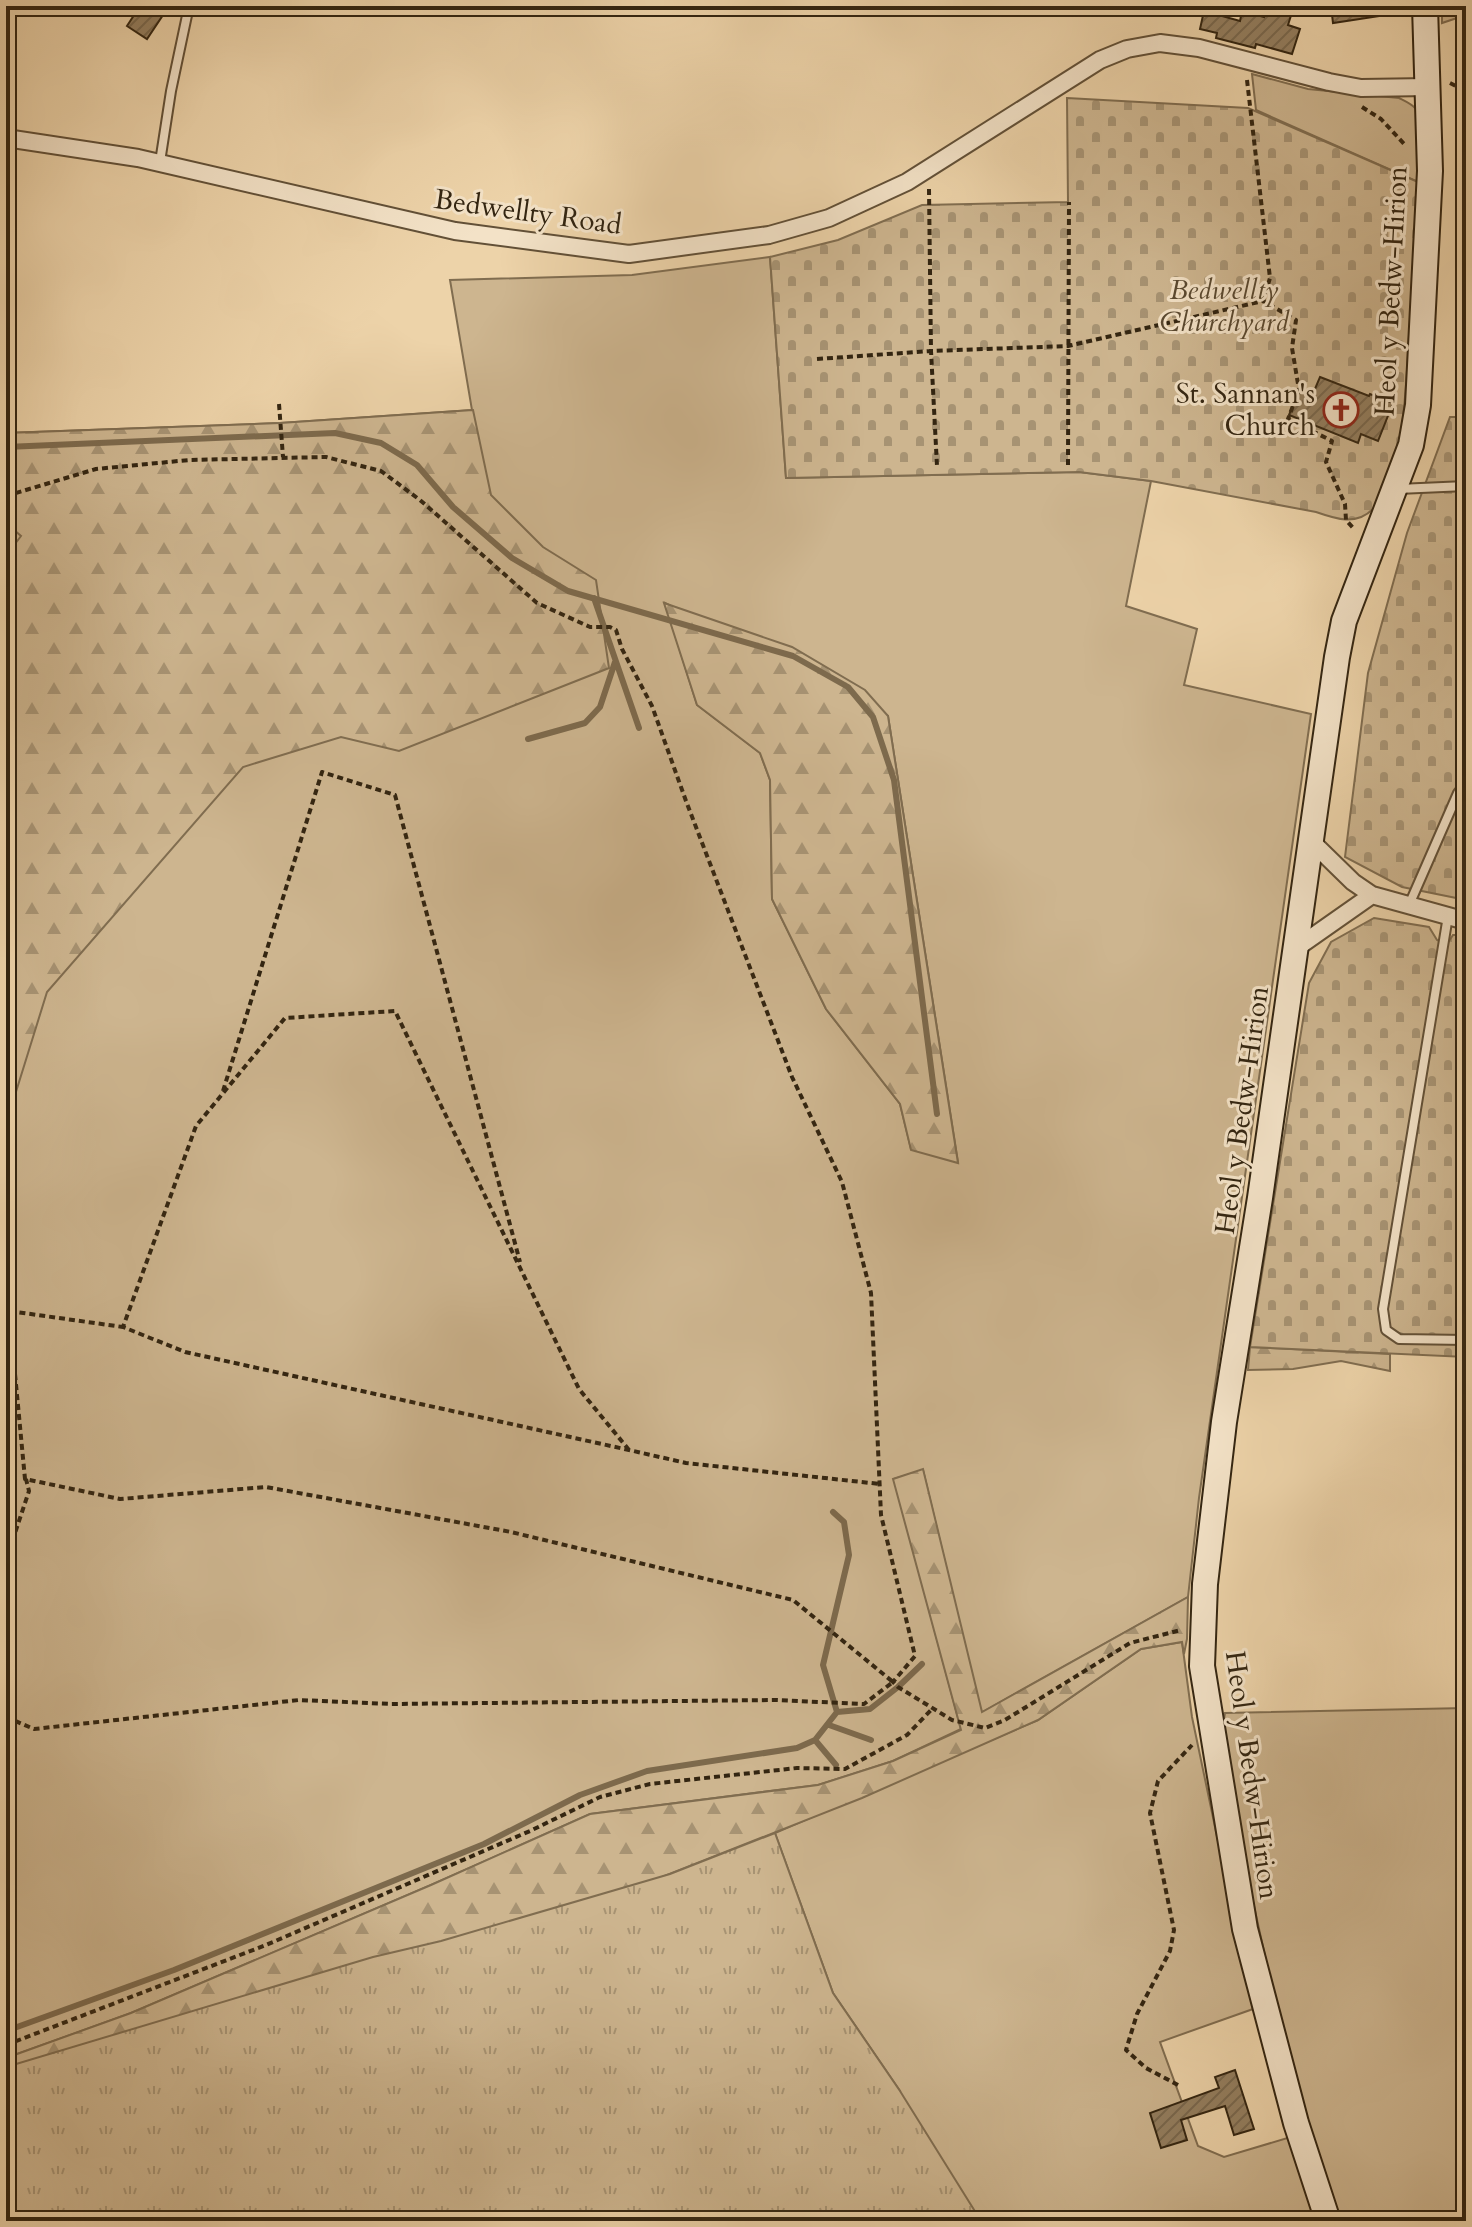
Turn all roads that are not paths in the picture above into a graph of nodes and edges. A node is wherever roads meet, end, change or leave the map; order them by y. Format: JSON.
{"nodes":[{"id":1,"x":189,"y":6,"type":"edge"},
{"id":2,"x":1425,"y":6,"type":"edge"},
{"id":3,"x":1429,"y":87,"type":"junction"},
{"id":4,"x":6,"y":138,"type":"edge"},
{"id":5,"x":160,"y":163,"type":"junction"},
{"id":6,"x":1466,"y":486,"type":"edge"},
{"id":7,"x":1394,"y":489,"type":"junction"},
{"id":8,"x":1466,"y":783,"type":"edge"},
{"id":9,"x":1312,"y":842,"type":"junction"},
{"id":10,"x":1372,"y":895,"type":"junction"},
{"id":11,"x":1408,"y":906,"type":"junction"},
{"id":12,"x":1448,"y":916,"type":"junction"},
{"id":13,"x":1466,"y":921,"type":"edge"},
{"id":14,"x":1295,"y":949,"type":"junction"},
{"id":15,"x":1466,"y":1340,"type":"edge"},
{"id":16,"x":1328,"y":2221,"type":"edge"}],
"edges":[{"from":1,"to":5,"type":"lane"},
{"from":2,"to":3,"type":"street","name":"Heol y Bedw-Hirion"},
{"from":3,"to":5,"type":"street","name":"Bedwellty Road"},
{"from":3,"to":7,"type":"street","name":"Heol y Bedw-Hirion"},
{"from":4,"to":5,"type":"street","name":"Bedwellty Road"},
{"from":6,"to":7,"type":"lane"},
{"from":7,"to":9,"type":"street","name":"Heol y Bedw-Hirion"},
{"from":8,"to":11,"type":"lane"},
{"from":9,"to":10,"type":"street"},
{"from":9,"to":14,"type":"street","name":"Heol y Bedw-Hirion"},
{"from":10,"to":11,"type":"street"},
{"from":10,"to":14,"type":"street"},
{"from":11,"to":12,"type":"street"},
{"from":12,"to":13,"type":"street"},
{"from":12,"to":15,"type":"lane"},
{"from":14,"to":16,"type":"street","name":"Heol y Bedw-Hirion"}]}
